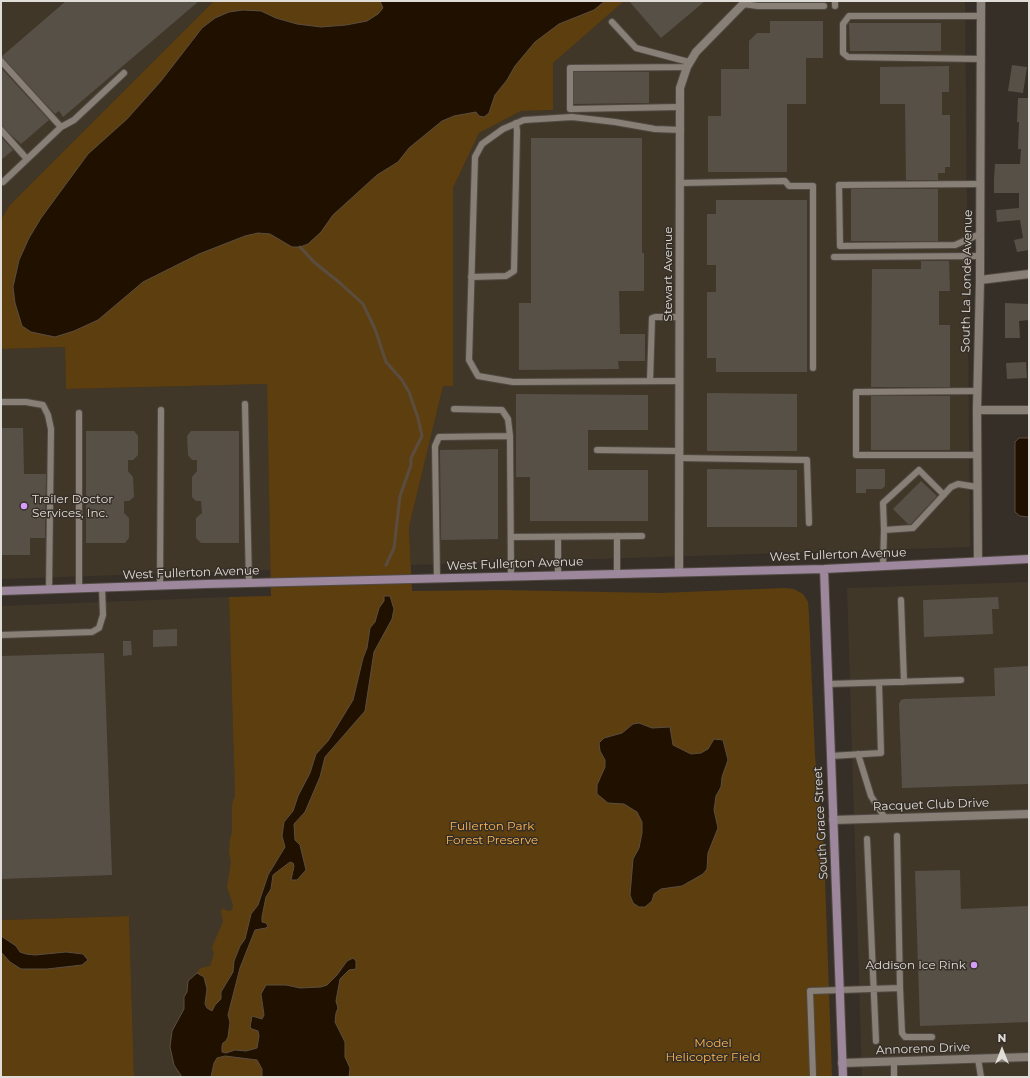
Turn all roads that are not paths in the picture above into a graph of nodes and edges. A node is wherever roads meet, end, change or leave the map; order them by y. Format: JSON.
{"nodes":[{"id":1,"x":980,"y":1,"type":"edge"},
{"id":2,"x":744,"y":2,"type":"edge"},
{"id":3,"x":824,"y":6,"type":"dead end"},
{"id":4,"x":981,"y":16,"type":"junction"},
{"id":5,"x":612,"y":22,"type":"dead end"},
{"id":6,"x":981,"y":59,"type":"junction"},
{"id":7,"x":1,"y":61,"type":"edge"},
{"id":8,"x":688,"y":64,"type":"junction"},
{"id":9,"x":124,"y":73,"type":"dead end"},
{"id":10,"x":679,"y":107,"type":"junction"},
{"id":11,"x":516,"y":124,"type":"junction"},
{"id":12,"x":62,"y":127,"type":"junction"},
{"id":13,"x":1,"y":130,"type":"edge"},
{"id":14,"x":681,"y":130,"type":"junction"},
{"id":15,"x":27,"y":159,"type":"junction"},
{"id":16,"x":3,"y":182,"type":"dead end"},
{"id":17,"x":680,"y":183,"type":"junction"},
{"id":18,"x":980,"y":184,"type":"junction"},
{"id":19,"x":980,"y":234,"type":"junction"},
{"id":20,"x":980,"y":256,"type":"junction"},
{"id":21,"x":834,"y":257,"type":"dead end"},
{"id":22,"x":1029,"y":274,"type":"edge"},
{"id":23,"x":471,"y":277,"type":"junction"},
{"id":24,"x":980,"y":280,"type":"junction"},
{"id":25,"x":680,"y":317,"type":"junction"},
{"id":26,"x":813,"y":368,"type":"dead end"},
{"id":27,"x":650,"y":381,"type":"junction"},
{"id":28,"x":680,"y":381,"type":"junction"},
{"id":29,"x":978,"y":391,"type":"junction"},
{"id":30,"x":1,"y":402,"type":"edge"},
{"id":31,"x":246,"y":404,"type":"dead end"},
{"id":32,"x":454,"y":409,"type":"dead end"},
{"id":33,"x":160,"y":410,"type":"dead end"},
{"id":34,"x":977,"y":410,"type":"junction"},
{"id":35,"x":1029,"y":410,"type":"edge"},
{"id":36,"x":79,"y":413,"type":"dead end"},
{"id":37,"x":510,"y":436,"type":"junction"},
{"id":38,"x":597,"y":450,"type":"dead end"},
{"id":39,"x":680,"y":454,"type":"junction"},
{"id":40,"x":977,"y":455,"type":"junction"},
{"id":41,"x":978,"y":487,"type":"junction"},
{"id":42,"x":944,"y":495,"type":"junction"},
{"id":43,"x":809,"y":523,"type":"dead end"},
{"id":44,"x":884,"y":530,"type":"junction"},
{"id":45,"x":617,"y":536,"type":"junction"},
{"id":46,"x":642,"y":536,"type":"dead end"},
{"id":47,"x":558,"y":537,"type":"junction"},
{"id":48,"x":511,"y":538,"type":"junction"},
{"id":49,"x":1029,"y":559,"type":"edge"},
{"id":50,"x":978,"y":561,"type":"junction"},
{"id":51,"x":883,"y":566,"type":"junction"},
{"id":52,"x":824,"y":569,"type":"junction"},
{"id":53,"x":679,"y":572,"type":"junction"},
{"id":54,"x":617,"y":574,"type":"junction"},
{"id":55,"x":558,"y":575,"type":"junction"},
{"id":56,"x":511,"y":576,"type":"junction"},
{"id":57,"x":437,"y":579,"type":"junction"},
{"id":58,"x":249,"y":583,"type":"junction"},
{"id":59,"x":160,"y":586,"type":"junction"},
{"id":60,"x":79,"y":588,"type":"junction"},
{"id":61,"x":102,"y":588,"type":"junction"},
{"id":62,"x":49,"y":590,"type":"junction"},
{"id":63,"x":1,"y":591,"type":"edge"},
{"id":64,"x":901,"y":600,"type":"dead end"},
{"id":65,"x":1,"y":635,"type":"edge"},
{"id":66,"x":961,"y":680,"type":"dead end"},
{"id":67,"x":904,"y":682,"type":"junction"},
{"id":68,"x":879,"y":683,"type":"junction"},
{"id":69,"x":828,"y":684,"type":"junction"},
{"id":70,"x":858,"y":754,"type":"junction"},
{"id":71,"x":830,"y":756,"type":"junction"},
{"id":72,"x":1029,"y":814,"type":"edge"},
{"id":73,"x":885,"y":818,"type":"junction"},
{"id":74,"x":833,"y":820,"type":"junction"},
{"id":75,"x":897,"y":836,"type":"dead end"},
{"id":76,"x":867,"y":839,"type":"dead end"},
{"id":77,"x":900,"y":988,"type":"junction"},
{"id":78,"x":874,"y":989,"type":"junction"},
{"id":79,"x":840,"y":990,"type":"junction"},
{"id":80,"x":932,"y":1038,"type":"dead end"},
{"id":81,"x":876,"y":1041,"type":"dead end"},
{"id":82,"x":1029,"y":1057,"type":"edge"},
{"id":83,"x":978,"y":1059,"type":"junction"},
{"id":84,"x":894,"y":1062,"type":"junction"},
{"id":85,"x":842,"y":1063,"type":"junction"},
{"id":86,"x":812,"y":1075,"type":"dead end"},
{"id":87,"x":843,"y":1077,"type":"edge"},
{"id":88,"x":894,"y":1077,"type":"edge"},
{"id":89,"x":981,"y":1077,"type":"edge"}],
"edges":[{"from":1,"to":4,"type":"street","name":"South La Londe Avenue"},
{"from":2,"to":3,"type":"lane"},
{"from":2,"to":8,"type":"street","name":"Stewart Avenue"},
{"from":4,"to":6,"type":"street","name":"South La Londe Avenue"},
{"from":4,"to":6,"type":"lane"},
{"from":5,"to":8,"type":"lane"},
{"from":6,"to":18,"type":"street","name":"South La Londe Avenue"},
{"from":7,"to":12,"type":"lane"},
{"from":8,"to":10,"type":"street","name":"Stewart Avenue"},
{"from":8,"to":10,"type":"lane"},
{"from":9,"to":12,"type":"lane"},
{"from":10,"to":14,"type":"street","name":"Stewart Avenue"},
{"from":11,"to":14,"type":"lane"},
{"from":11,"to":23,"type":"lane"},
{"from":11,"to":23,"type":"lane"},
{"from":12,"to":15,"type":"lane"},
{"from":13,"to":15,"type":"lane"},
{"from":14,"to":17,"type":"street","name":"Stewart Avenue"},
{"from":15,"to":16,"type":"lane"},
{"from":17,"to":25,"type":"street","name":"Stewart Avenue"},
{"from":17,"to":26,"type":"lane"},
{"from":18,"to":19,"type":"street","name":"South La Londe Avenue"},
{"from":18,"to":19,"type":"lane"},
{"from":19,"to":20,"type":"street","name":"South La Londe Avenue"},
{"from":20,"to":21,"type":"lane"},
{"from":20,"to":24,"type":"street","name":"South La Londe Avenue"},
{"from":22,"to":24,"type":"street"},
{"from":23,"to":27,"type":"lane"},
{"from":24,"to":29,"type":"street","name":"South La Londe Avenue"},
{"from":25,"to":27,"type":"lane"},
{"from":25,"to":28,"type":"street","name":"Stewart Avenue"},
{"from":27,"to":28,"type":"lane"},
{"from":28,"to":39,"type":"street","name":"Stewart Avenue"},
{"from":29,"to":34,"type":"street","name":"South La Londe Avenue"},
{"from":29,"to":40,"type":"lane"},
{"from":30,"to":62,"type":"lane"},
{"from":31,"to":58,"type":"lane"},
{"from":32,"to":37,"type":"lane"},
{"from":33,"to":59,"type":"lane"},
{"from":34,"to":35,"type":"street"},
{"from":34,"to":40,"type":"street","name":"South La Londe Avenue"},
{"from":36,"to":60,"type":"lane"},
{"from":37,"to":48,"type":"lane"},
{"from":37,"to":57,"type":"lane"},
{"from":38,"to":39,"type":"lane"},
{"from":39,"to":43,"type":"lane"},
{"from":39,"to":53,"type":"street","name":"Stewart Avenue"},
{"from":40,"to":41,"type":"street","name":"South La Londe Avenue"},
{"from":41,"to":42,"type":"lane"},
{"from":41,"to":50,"type":"street","name":"South La Londe Avenue"},
{"from":42,"to":44,"type":"lane"},
{"from":42,"to":44,"type":"lane"},
{"from":44,"to":51,"type":"lane"},
{"from":45,"to":46,"type":"lane"},
{"from":45,"to":47,"type":"lane"},
{"from":45,"to":54,"type":"lane"},
{"from":47,"to":48,"type":"lane"},
{"from":47,"to":55,"type":"lane"},
{"from":48,"to":56,"type":"lane"},
{"from":49,"to":50,"type":"street","name":"West Fullerton Avenue"},
{"from":50,"to":51,"type":"street","name":"West Fullerton Avenue"},
{"from":51,"to":52,"type":"street","name":"West Fullerton Avenue"},
{"from":52,"to":53,"type":"street","name":"West Fullerton Avenue"},
{"from":52,"to":69,"type":"street","name":"South Grace Street"},
{"from":53,"to":54,"type":"street","name":"West Fullerton Avenue"},
{"from":54,"to":55,"type":"street","name":"West Fullerton Avenue"},
{"from":55,"to":56,"type":"street","name":"West Fullerton Avenue"},
{"from":56,"to":57,"type":"street","name":"West Fullerton Avenue"},
{"from":57,"to":58,"type":"street","name":"West Fullerton Avenue"},
{"from":58,"to":59,"type":"street","name":"West Fullerton Avenue"},
{"from":59,"to":61,"type":"street","name":"West Fullerton Avenue"},
{"from":60,"to":61,"type":"street","name":"West Fullerton Avenue"},
{"from":60,"to":62,"type":"street","name":"West Fullerton Avenue"},
{"from":61,"to":65,"type":"lane"},
{"from":62,"to":63,"type":"street","name":"West Fullerton Avenue"},
{"from":64,"to":67,"type":"lane"},
{"from":66,"to":67,"type":"lane"},
{"from":67,"to":68,"type":"lane"},
{"from":68,"to":69,"type":"lane"},
{"from":68,"to":70,"type":"lane"},
{"from":69,"to":71,"type":"street","name":"South Grace Street"},
{"from":70,"to":71,"type":"lane"},
{"from":70,"to":73,"type":"lane"},
{"from":71,"to":74,"type":"street","name":"South Grace Street"},
{"from":72,"to":73,"type":"street","name":"Racquet Club Drive"},
{"from":73,"to":74,"type":"street","name":"Racquet Club Drive"},
{"from":74,"to":79,"type":"street","name":"South Grace Street"},
{"from":75,"to":77,"type":"lane"},
{"from":76,"to":78,"type":"lane"},
{"from":77,"to":78,"type":"lane"},
{"from":77,"to":80,"type":"lane"},
{"from":78,"to":79,"type":"lane"},
{"from":78,"to":81,"type":"lane"},
{"from":79,"to":85,"type":"street","name":"South Grace Street"},
{"from":79,"to":86,"type":"lane"},
{"from":82,"to":83,"type":"street","name":"Annoreno Drive"},
{"from":83,"to":84,"type":"street","name":"Annoreno Drive"},
{"from":83,"to":89,"type":"lane"},
{"from":84,"to":85,"type":"street","name":"Annoreno Drive"},
{"from":84,"to":88,"type":"lane"},
{"from":85,"to":87,"type":"street","name":"South Grace Street"}]}
